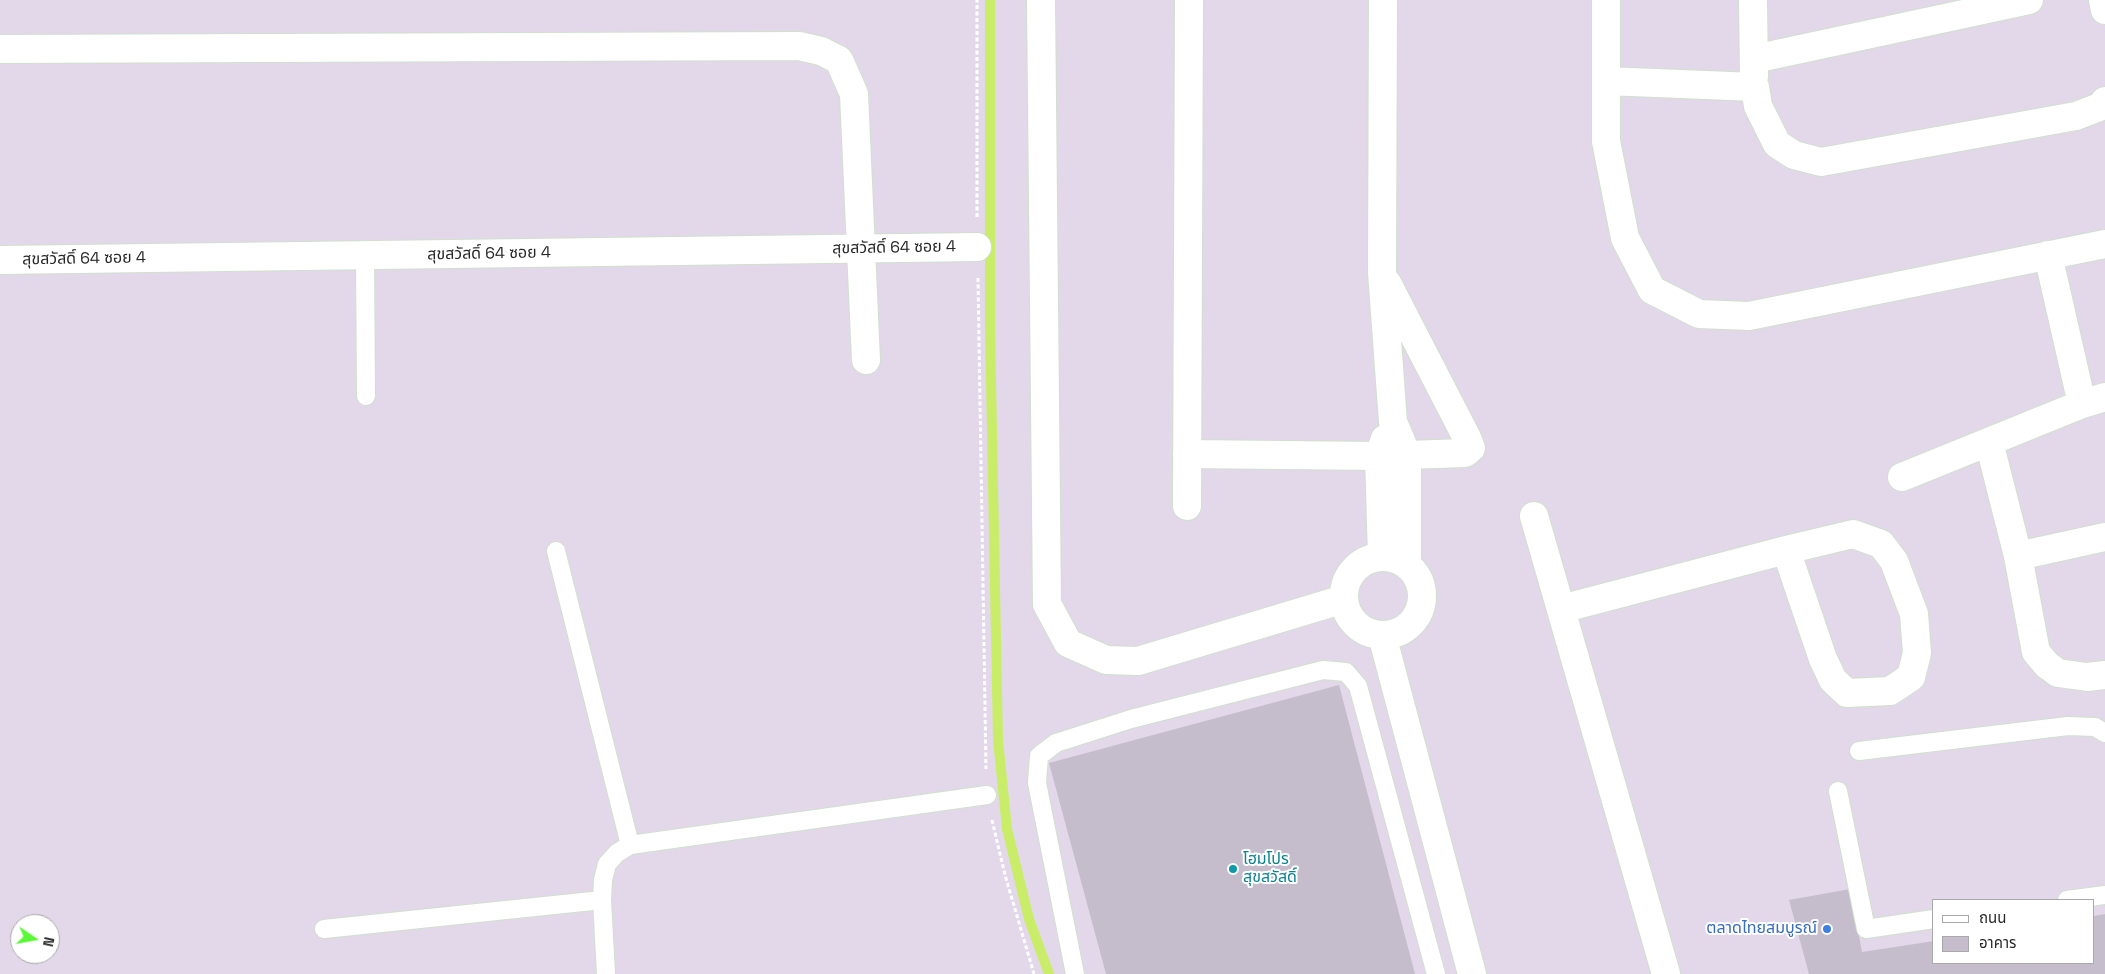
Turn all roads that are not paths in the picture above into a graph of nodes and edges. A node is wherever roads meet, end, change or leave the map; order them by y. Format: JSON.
{"nodes":[{"id":1,"x":1041,"y":0,"type":"edge"},
{"id":2,"x":1189,"y":0,"type":"edge"},
{"id":3,"x":1383,"y":0,"type":"edge"},
{"id":4,"x":1606,"y":0,"type":"edge"},
{"id":5,"x":1753,"y":0,"type":"edge"},
{"id":6,"x":2029,"y":0,"type":"edge"},
{"id":7,"x":2103,"y":0,"type":"edge"},
{"id":8,"x":2105,"y":10,"type":"edge"},
{"id":9,"x":0,"y":50,"type":"edge"},
{"id":10,"x":1754,"y":58,"type":"junction"},
{"id":11,"x":1606,"y":81,"type":"junction"},
{"id":12,"x":1755,"y":87,"type":"junction"},
{"id":13,"x":2105,"y":101,"type":"edge"},
{"id":14,"x":2105,"y":244,"type":"edge"},
{"id":15,"x":977,"y":246,"type":"road end"},
{"id":16,"x":862,"y":248,"type":"junction"},
{"id":17,"x":364,"y":255,"type":"junction"},
{"id":18,"x":2048,"y":255,"type":"junction"},
{"id":19,"x":0,"y":260,"type":"edge"},
{"id":20,"x":1382,"y":272,"type":"junction"},
{"id":21,"x":866,"y":360,"type":"dead end"},
{"id":22,"x":366,"y":396,"type":"dead end"},
{"id":23,"x":2093,"y":400,"type":"edge"},
{"id":24,"x":1393,"y":422,"type":"junction"},
{"id":25,"x":1989,"y":442,"type":"junction"},
{"id":26,"x":1187,"y":454,"type":"junction"},
{"id":27,"x":1379,"y":456,"type":"junction"},
{"id":28,"x":1407,"y":456,"type":"junction"},
{"id":29,"x":1902,"y":477,"type":"dead end"},
{"id":30,"x":1186,"y":506,"type":"dead end"},
{"id":31,"x":1534,"y":516,"type":"dead end"},
{"id":32,"x":2105,"y":537,"type":"edge"},
{"id":33,"x":1786,"y":550,"type":"junction"},
{"id":34,"x":556,"y":552,"type":"dead end"},
{"id":35,"x":2018,"y":556,"type":"junction"},
{"id":36,"x":1394,"y":560,"type":"junction"},
{"id":37,"x":1344,"y":599,"type":"junction"},
{"id":38,"x":1561,"y":610,"type":"junction"},
{"id":39,"x":1382,"y":635,"type":"junction"},
{"id":40,"x":2105,"y":675,"type":"edge"},
{"id":41,"x":2105,"y":733,"type":"edge"},
{"id":42,"x":1859,"y":751,"type":"dead end"},
{"id":43,"x":1838,"y":791,"type":"dead end"},
{"id":44,"x":987,"y":795,"type":"road end"},
{"id":45,"x":630,"y":845,"type":"junction"},
{"id":46,"x":2105,"y":895,"type":"edge"},
{"id":47,"x":2075,"y":899,"type":"edge"},
{"id":48,"x":602,"y":900,"type":"junction"},
{"id":49,"x":1932,"y":919,"type":"edge"},
{"id":50,"x":324,"y":929,"type":"dead end"},
{"id":51,"x":606,"y":974,"type":"edge"},
{"id":52,"x":1075,"y":974,"type":"edge"},
{"id":53,"x":1436,"y":974,"type":"edge"},
{"id":54,"x":1472,"y":974,"type":"edge"},
{"id":55,"x":1666,"y":974,"type":"edge"}],
"edges":[{"from":1,"to":37,"type":"street"},
{"from":2,"to":26,"type":"street"},
{"from":3,"to":20,"type":"street"},
{"from":4,"to":11,"type":"street"},
{"from":5,"to":10,"type":"street"},
{"from":6,"to":10,"type":"street"},
{"from":7,"to":8,"type":"street"},
{"from":9,"to":16,"type":"street"},
{"from":10,"to":12,"type":"street"},
{"from":11,"to":12,"type":"street"},
{"from":11,"to":18,"type":"street"},
{"from":12,"to":13,"type":"street"},
{"from":14,"to":18,"type":"street"},
{"from":15,"to":16,"type":"street","name":"สุขสวัสดิ์ 64 ซอย 4"},
{"from":16,"to":17,"type":"street","name":"สุขสวัสดิ์ 64 ซอย 4"},
{"from":16,"to":21,"type":"street"},
{"from":17,"to":19,"type":"street","name":"สุขสวัสดิ์ 64 ซอย 4"},
{"from":17,"to":22,"type":"lane"},
{"from":18,"to":23,"type":"street"},
{"from":20,"to":24,"type":"street"},
{"from":20,"to":28,"type":"street"},
{"from":23,"to":25,"type":"street"},
{"from":24,"to":27,"type":"street"},
{"from":24,"to":28,"type":"street"},
{"from":25,"to":29,"type":"street"},
{"from":25,"to":35,"type":"street"},
{"from":26,"to":27,"type":"street"},
{"from":26,"to":30,"type":"street"},
{"from":27,"to":28,"type":"street"},
{"from":27,"to":36,"type":"street"},
{"from":28,"to":36,"type":"street"},
{"from":31,"to":38,"type":"street"},
{"from":32,"to":35,"type":"street"},
{"from":33,"to":33,"type":"street"},
{"from":33,"to":38,"type":"street"},
{"from":34,"to":45,"type":"lane"},
{"from":35,"to":40,"type":"street"},
{"from":36,"to":37,"type":"street"},
{"from":36,"to":39,"type":"street"},
{"from":37,"to":39,"type":"street"},
{"from":38,"to":55,"type":"street"},
{"from":39,"to":54,"type":"street"},
{"from":41,"to":42,"type":"lane"},
{"from":43,"to":49,"type":"lane"},
{"from":44,"to":45,"type":"lane"},
{"from":45,"to":48,"type":"lane"},
{"from":46,"to":47,"type":"lane"},
{"from":48,"to":50,"type":"lane"},
{"from":48,"to":51,"type":"lane"},
{"from":52,"to":53,"type":"lane"}]}
